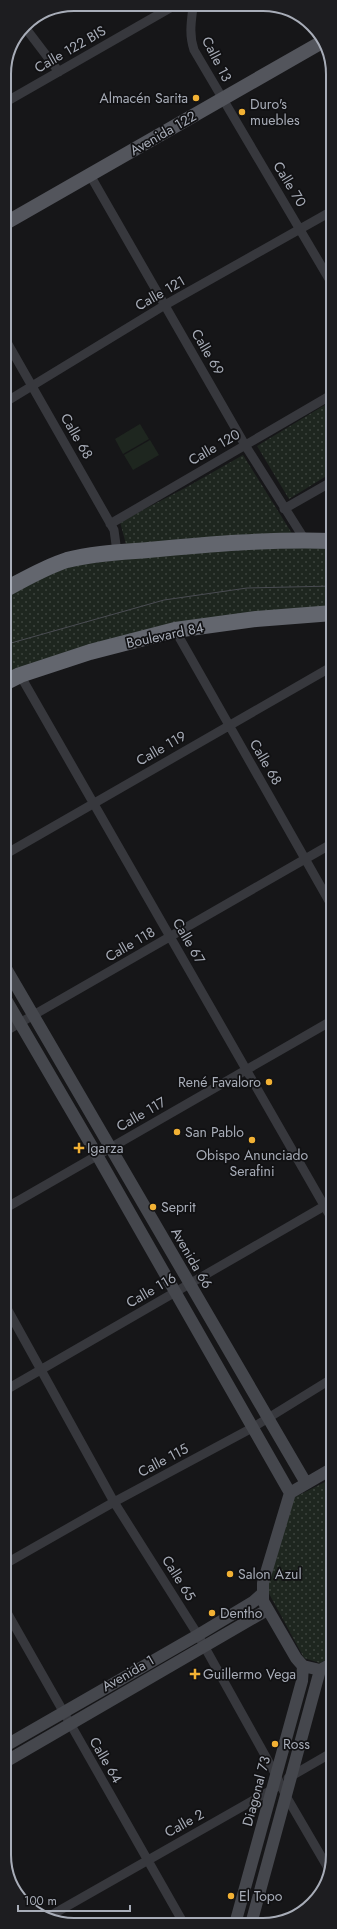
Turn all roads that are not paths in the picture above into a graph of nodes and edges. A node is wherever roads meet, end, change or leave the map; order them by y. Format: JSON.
{"nodes":[{"id":1,"x":165,"y":11,"type":"edge"},
{"id":2,"x":192,"y":11,"type":"edge"},
{"id":3,"x":28,"y":31,"type":"edge"},
{"id":4,"x":319,"y":44,"type":"edge"},
{"id":5,"x":59,"y":72,"type":"junction"},
{"id":6,"x":11,"y":99,"type":"edge"},
{"id":7,"x":222,"y":99,"type":"junction"},
{"id":8,"x":90,"y":175,"type":"junction"},
{"id":9,"x":326,"y":215,"type":"edge"},
{"id":10,"x":11,"y":220,"type":"edge"},
{"id":11,"x":301,"y":230,"type":"junction"},
{"id":12,"x":326,"y":274,"type":"edge"},
{"id":13,"x":165,"y":305,"type":"junction"},
{"id":14,"x":11,"y":350,"type":"edge"},
{"id":15,"x":32,"y":387,"type":"junction"},
{"id":16,"x":326,"y":398,"type":"edge"},
{"id":17,"x":11,"y":399,"type":"edge"},
{"id":18,"x":245,"y":445,"type":"junction"},
{"id":19,"x":326,"y":485,"type":"edge"},
{"id":20,"x":284,"y":508,"type":"junction"},
{"id":21,"x":110,"y":524,"type":"junction"},
{"id":22,"x":305,"y":540,"type":"junction"},
{"id":23,"x":326,"y":541,"type":"edge"},
{"id":24,"x":117,"y":552,"type":"junction"},
{"id":25,"x":11,"y":586,"type":"edge"},
{"id":26,"x":326,"y":614,"type":"edge"},
{"id":27,"x":175,"y":630,"type":"junction"},
{"id":28,"x":326,"y":670,"type":"edge"},
{"id":29,"x":20,"y":675,"type":"junction"},
{"id":30,"x":11,"y":680,"type":"edge"},
{"id":31,"x":229,"y":726,"type":"junction"},
{"id":32,"x":94,"y":803,"type":"junction"},
{"id":33,"x":326,"y":847,"type":"edge"},
{"id":34,"x":11,"y":851,"type":"edge"},
{"id":35,"x":305,"y":859,"type":"junction"},
{"id":36,"x":326,"y":896,"type":"edge"},
{"id":37,"x":170,"y":937,"type":"junction"},
{"id":38,"x":11,"y":977,"type":"edge"},
{"id":39,"x":11,"y":1008,"type":"edge"},
{"id":40,"x":34,"y":1015,"type":"junction"},
{"id":41,"x":20,"y":1023,"type":"junction"},
{"id":42,"x":326,"y":1024,"type":"edge"},
{"id":43,"x":11,"y":1028,"type":"edge"},
{"id":44,"x":246,"y":1070,"type":"junction"},
{"id":45,"x":112,"y":1147,"type":"junction"},
{"id":46,"x":98,"y":1155,"type":"junction"},
{"id":47,"x":11,"y":1205,"type":"edge"},
{"id":48,"x":324,"y":1206,"type":"junction"},
{"id":49,"x":326,"y":1209,"type":"edge"},
{"id":50,"x":190,"y":1284,"type":"junction"},
{"id":51,"x":174,"y":1292,"type":"junction"},
{"id":52,"x":11,"y":1315,"type":"edge"},
{"id":53,"x":42,"y":1370,"type":"junction"},
{"id":54,"x":326,"y":1382,"type":"edge"},
{"id":55,"x":11,"y":1387,"type":"edge"},
{"id":56,"x":268,"y":1418,"type":"junction"},
{"id":57,"x":252,"y":1428,"type":"junction"},
{"id":58,"x":326,"y":1472,"type":"edge"},
{"id":59,"x":306,"y":1483,"type":"junction"},
{"id":60,"x":290,"y":1493,"type":"junction"},
{"id":61,"x":114,"y":1502,"type":"junction"},
{"id":62,"x":11,"y":1560,"type":"edge"},
{"id":63,"x":262,"y":1594,"type":"junction"},
{"id":64,"x":267,"y":1610,"type":"junction"},
{"id":65,"x":11,"y":1621,"type":"edge"},
{"id":66,"x":198,"y":1635,"type":"junction"},
{"id":67,"x":204,"y":1646,"type":"junction"},
{"id":68,"x":303,"y":1666,"type":"junction"},
{"id":69,"x":326,"y":1667,"type":"edge"},
{"id":70,"x":320,"y":1670,"type":"junction"},
{"id":71,"x":63,"y":1712,"type":"junction"},
{"id":72,"x":70,"y":1724,"type":"junction"},
{"id":73,"x":11,"y":1742,"type":"edge"},
{"id":74,"x":326,"y":1756,"type":"edge"},
{"id":75,"x":11,"y":1758,"type":"edge"},
{"id":76,"x":291,"y":1777,"type":"junction"},
{"id":77,"x":276,"y":1782,"type":"junction"},
{"id":78,"x":286,"y":1796,"type":"junction"},
{"id":79,"x":147,"y":1860,"type":"junction"},
{"id":80,"x":325,"y":1863,"type":"edge"},
{"id":81,"x":53,"y":1914,"type":"edge"},
{"id":82,"x":181,"y":1918,"type":"edge"},
{"id":83,"x":237,"y":1918,"type":"edge"},
{"id":84,"x":253,"y":1918,"type":"edge"}],
"edges":[{"from":1,"to":5,"type":"street","name":"Calle 122 BIS"},
{"from":2,"to":7,"type":"street","name":"Calle 13"},
{"from":3,"to":5,"type":"street"},
{"from":4,"to":7,"type":"main road","name":"Avenida 122"},
{"from":5,"to":6,"type":"street","name":"Calle 122 BIS"},
{"from":7,"to":8,"type":"main road","name":"Avenida 122"},
{"from":7,"to":11,"type":"street","name":"Calle 70"},
{"from":8,"to":10,"type":"main road","name":"Avenida 122"},
{"from":8,"to":13,"type":"street","name":"Calle 69"},
{"from":9,"to":11,"type":"street","name":"Calle 121"},
{"from":11,"to":12,"type":"street","name":"Calle 70"},
{"from":11,"to":13,"type":"street","name":"Calle 121"},
{"from":13,"to":15,"type":"street","name":"Calle 121"},
{"from":13,"to":18,"type":"street","name":"Calle 69"},
{"from":14,"to":15,"type":"street","name":"Calle 68"},
{"from":15,"to":17,"type":"street","name":"Calle 121"},
{"from":15,"to":21,"type":"street","name":"Calle 68"},
{"from":16,"to":18,"type":"street","name":"Calle 120"},
{"from":18,"to":20,"type":"street","name":"Calle 69"},
{"from":18,"to":21,"type":"street","name":"Calle 120"},
{"from":19,"to":20,"type":"street"},
{"from":20,"to":22,"type":"street","name":"Calle 69"},
{"from":21,"to":24,"type":"street","name":"Calle 68"},
{"from":22,"to":23,"type":"highway"},
{"from":22,"to":24,"type":"highway"},
{"from":24,"to":25,"type":"highway"},
{"from":26,"to":27,"type":"highway","name":"Boulevard 84"},
{"from":27,"to":29,"type":"highway","name":"Boulevard 84"},
{"from":27,"to":31,"type":"street","name":"Calle 68"},
{"from":28,"to":31,"type":"street","name":"Calle 119"},
{"from":29,"to":30,"type":"highway","name":"Boulevard 84"},
{"from":29,"to":32,"type":"street","name":"Calle 67"},
{"from":31,"to":32,"type":"street","name":"Calle 119"},
{"from":31,"to":35,"type":"street","name":"Calle 68"},
{"from":32,"to":34,"type":"street","name":"Calle 119"},
{"from":32,"to":37,"type":"street","name":"Calle 67"},
{"from":33,"to":35,"type":"street","name":"Calle 118"},
{"from":35,"to":36,"type":"street","name":"Calle 68"},
{"from":35,"to":37,"type":"street","name":"Calle 118"},
{"from":37,"to":40,"type":"street","name":"Calle 118"},
{"from":37,"to":44,"type":"street","name":"Calle 67"},
{"from":38,"to":40,"type":"main road","name":"Avenida 66"},
{"from":39,"to":41,"type":"main road"},
{"from":40,"to":41,"type":"street","name":"Calle 118"},
{"from":40,"to":45,"type":"main road","name":"Avenida 66"},
{"from":41,"to":43,"type":"street","name":"Calle 118"},
{"from":41,"to":46,"type":"main road"},
{"from":42,"to":44,"type":"street","name":"Calle 117"},
{"from":44,"to":45,"type":"street","name":"Calle 117"},
{"from":44,"to":48,"type":"street","name":"Calle 67"},
{"from":45,"to":46,"type":"street","name":"Calle 117"},
{"from":45,"to":50,"type":"main road","name":"Avenida 66"},
{"from":46,"to":47,"type":"street","name":"Calle 117"},
{"from":46,"to":51,"type":"main road"},
{"from":48,"to":49,"type":"street","name":"Calle 67"},
{"from":48,"to":50,"type":"street","name":"Calle 116"},
{"from":50,"to":51,"type":"street","name":"Calle 116"},
{"from":50,"to":56,"type":"main road","name":"Avenida 66"},
{"from":51,"to":53,"type":"street","name":"Calle 116"},
{"from":51,"to":57,"type":"main road"},
{"from":52,"to":53,"type":"street","name":"Calle 65"},
{"from":53,"to":55,"type":"street","name":"Calle 116"},
{"from":53,"to":61,"type":"street","name":"Calle 65"},
{"from":54,"to":56,"type":"street","name":"Calle 115"},
{"from":56,"to":57,"type":"street","name":"Calle 115"},
{"from":56,"to":59,"type":"main road","name":"Avenida 66"},
{"from":57,"to":60,"type":"main road"},
{"from":57,"to":61,"type":"street","name":"Calle 115"},
{"from":58,"to":59,"type":"main road"},
{"from":59,"to":60,"type":"main road"},
{"from":60,"to":63,"type":"main road"},
{"from":61,"to":62,"type":"street","name":"Calle 115"},
{"from":61,"to":66,"type":"street","name":"Calle 65"},
{"from":63,"to":64,"type":"main road"},
{"from":63,"to":66,"type":"main road","name":"Avenida 1"},
{"from":64,"to":67,"type":"main road","name":"Avenida 1"},
{"from":64,"to":68,"type":"main road"},
{"from":65,"to":71,"type":"street","name":"Calle 64"},
{"from":66,"to":67,"type":"street","name":"Calle 65"},
{"from":66,"to":71,"type":"main road","name":"Avenida 1"},
{"from":67,"to":72,"type":"main road","name":"Avenida 1"},
{"from":67,"to":77,"type":"street","name":"Calle 65"},
{"from":68,"to":70,"type":"main road"},
{"from":68,"to":77,"type":"main road","name":"Diagonal 73"},
{"from":69,"to":70,"type":"main road"},
{"from":70,"to":76,"type":"main road"},
{"from":71,"to":72,"type":"street","name":"Calle 64"},
{"from":71,"to":73,"type":"main road","name":"Avenida 1"},
{"from":72,"to":75,"type":"main road","name":"Avenida 1"},
{"from":72,"to":79,"type":"street","name":"Calle 64"},
{"from":74,"to":76,"type":"street","name":"Calle 2"},
{"from":76,"to":77,"type":"street","name":"Calle 2"},
{"from":76,"to":78,"type":"main road"},
{"from":77,"to":78,"type":"street","name":"Calle 65"},
{"from":77,"to":79,"type":"street","name":"Calle 2"},
{"from":77,"to":83,"type":"main road","name":"Diagonal 73"},
{"from":78,"to":80,"type":"street","name":"Calle 65"},
{"from":78,"to":84,"type":"main road"},
{"from":79,"to":81,"type":"street","name":"Calle 2"},
{"from":79,"to":82,"type":"street","name":"Calle 64"}]}
